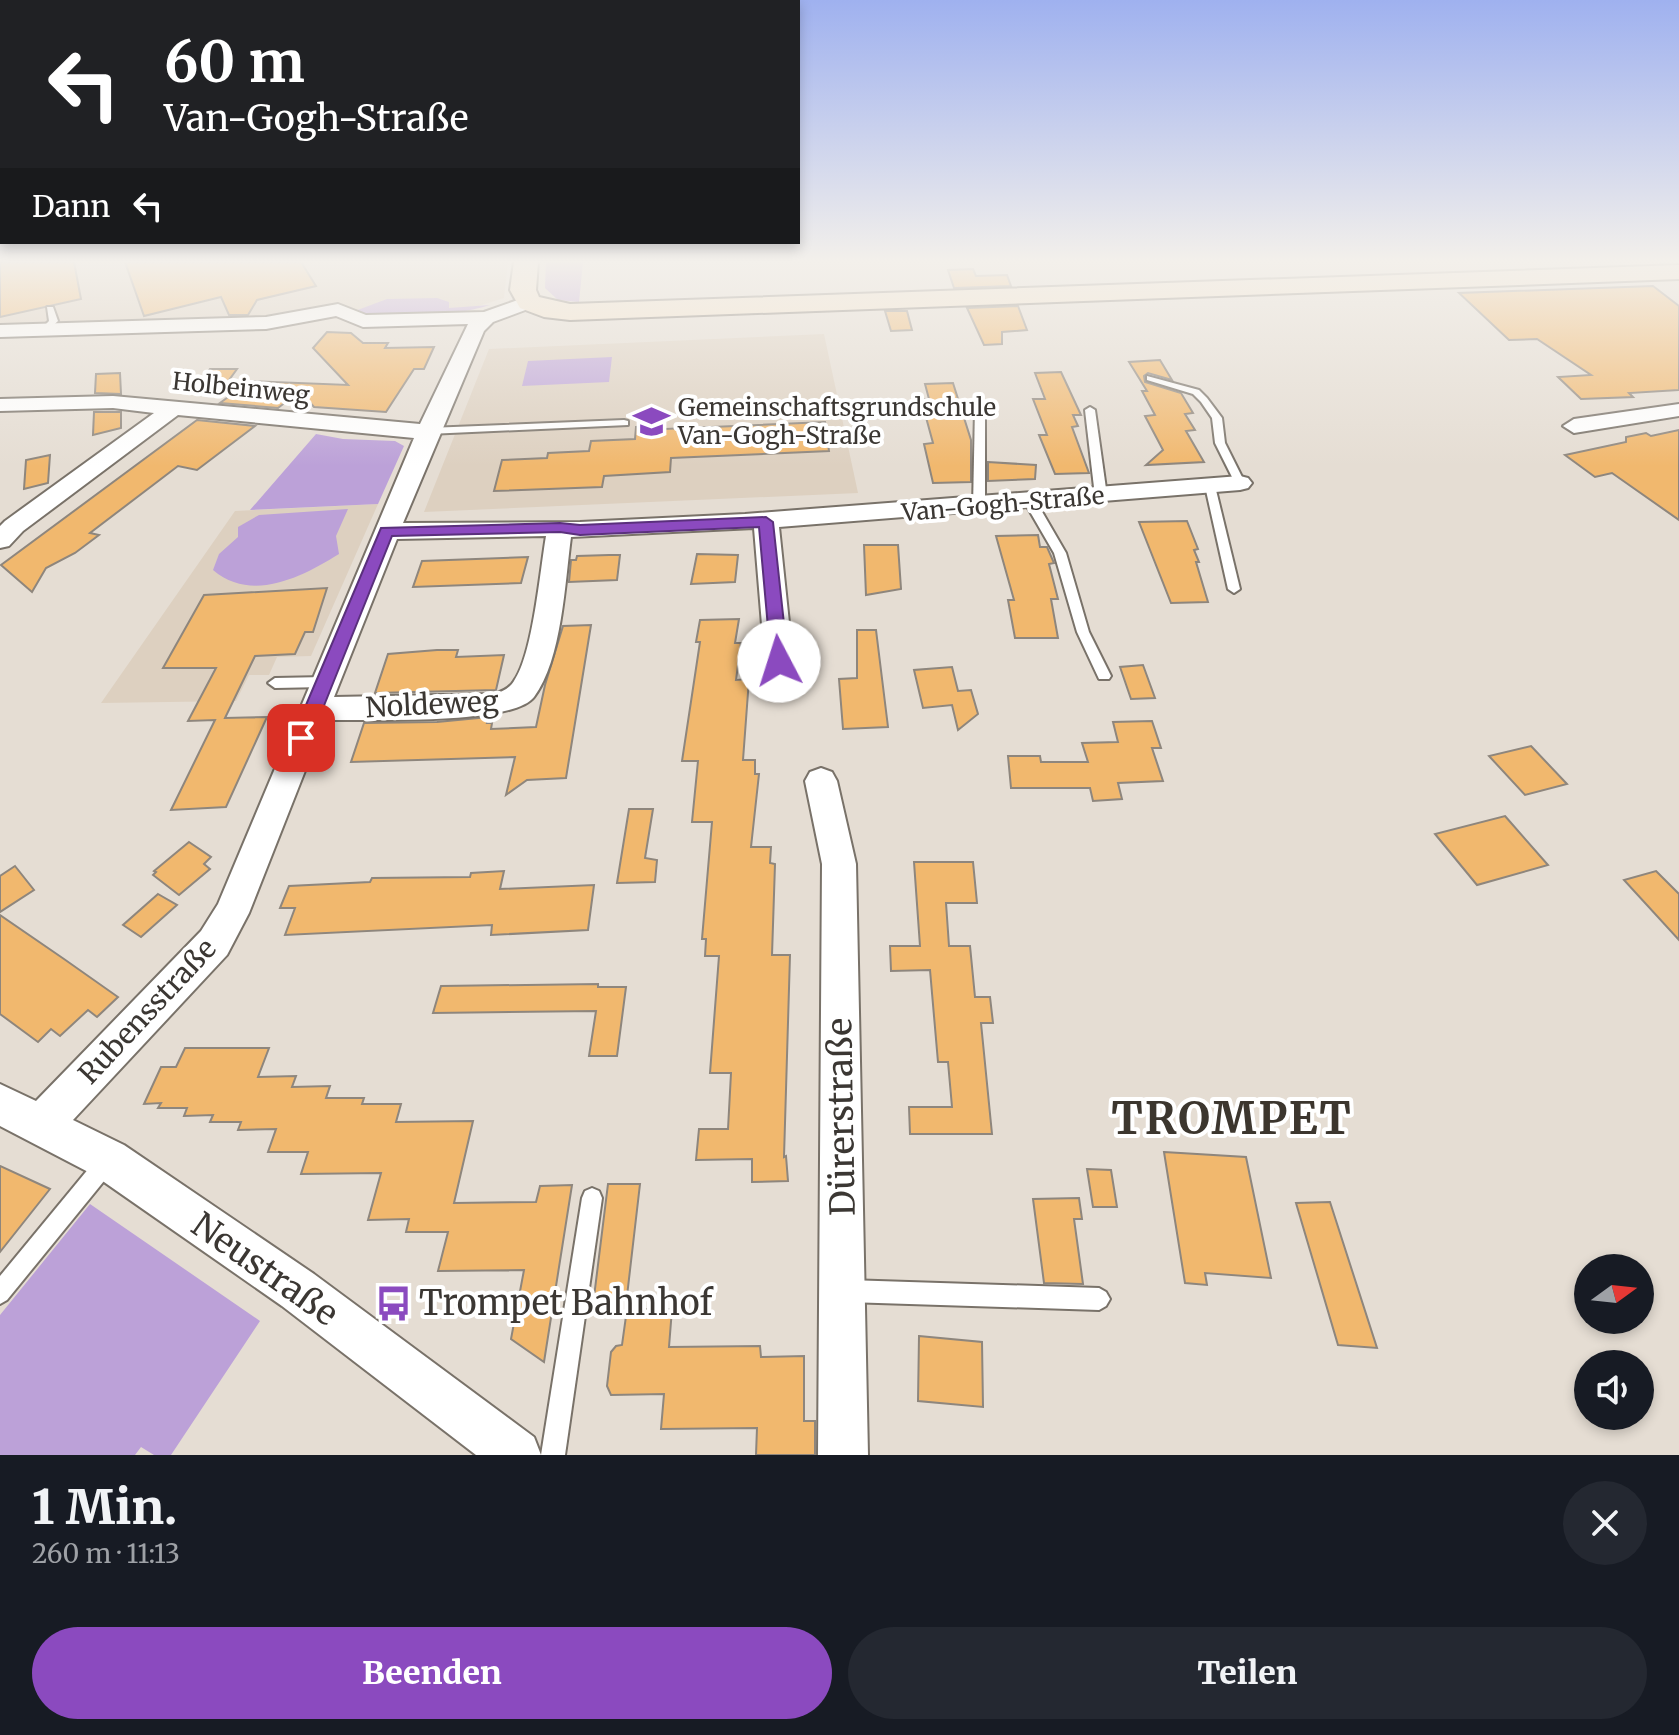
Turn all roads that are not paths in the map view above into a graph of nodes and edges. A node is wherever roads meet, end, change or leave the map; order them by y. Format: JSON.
{"nodes":[{"id":1,"x":45,"y":330,"type":"joint"},
{"id":2,"x":48,"y":330,"type":"edge"},
{"id":3,"x":474,"y":330,"type":"edge"},
{"id":4,"x":0,"y":331,"type":"edge"},
{"id":5,"x":1150,"y":378,"type":"dead end"},
{"id":6,"x":0,"y":405,"type":"edge"},
{"id":7,"x":175,"y":407,"type":"junction"},
{"id":8,"x":980,"y":409,"type":"dead end"},
{"id":9,"x":1090,"y":410,"type":"dead end"},
{"id":10,"x":1679,"y":410,"type":"edge"},
{"id":11,"x":624,"y":423,"type":"dead end"},
{"id":12,"x":1574,"y":426,"type":"dead end"},
{"id":13,"x":428,"y":431,"type":"junction"},
{"id":14,"x":1240,"y":483,"type":"joint"},
{"id":15,"x":1210,"y":486,"type":"junction"},
{"id":16,"x":1101,"y":496,"type":"junction"},
{"id":17,"x":1031,"y":503,"type":"junction"},
{"id":18,"x":979,"y":507,"type":"junction"},
{"id":19,"x":766,"y":522,"type":"junction"},
{"id":20,"x":560,"y":528,"type":"junction"},
{"id":21,"x":387,"y":531,"type":"junction"},
{"id":22,"x":0,"y":540,"type":"edge"},
{"id":23,"x":1234,"y":589,"type":"dead end"},
{"id":24,"x":779,"y":661,"type":"dead end"},
{"id":25,"x":1104,"y":676,"type":"dead end"},
{"id":26,"x":325,"y":682,"type":"junction"},
{"id":27,"x":275,"y":683,"type":"dead end"},
{"id":28,"x":313,"y":709,"type":"junction"},
{"id":29,"x":821,"y":781,"type":"dead end"},
{"id":30,"x":0,"y":1104,"type":"edge"},
{"id":31,"x":42,"y":1123,"type":"junction"},
{"id":32,"x":109,"y":1160,"type":"junction"},
{"id":33,"x":592,"y":1198,"type":"dead end"},
{"id":34,"x":843,"y":1291,"type":"junction"},
{"id":35,"x":0,"y":1293,"type":"edge"},
{"id":36,"x":1099,"y":1299,"type":"dead end"},
{"id":37,"x":516,"y":1455,"type":"edge"},
{"id":38,"x":553,"y":1455,"type":"edge"},
{"id":39,"x":843,"y":1455,"type":"edge"}],
"edges":[{"from":1,"to":2,"type":"street"},
{"from":1,"to":4,"type":"street"},
{"from":3,"to":13,"type":"street","name":"Rubensstraße"},
{"from":5,"to":14,"type":"lane"},
{"from":6,"to":7,"type":"street","name":"Holbeinweg"},
{"from":7,"to":13,"type":"street","name":"Holbeinweg"},
{"from":7,"to":22,"type":"street"},
{"from":8,"to":18,"type":"lane"},
{"from":9,"to":16,"type":"lane"},
{"from":10,"to":12,"type":"street"},
{"from":11,"to":13,"type":"lane"},
{"from":13,"to":21,"type":"street","name":"Rubensstraße"},
{"from":14,"to":15,"type":"street","name":"Van-Gogh-Straße"},
{"from":15,"to":16,"type":"street","name":"Van-Gogh-Straße"},
{"from":15,"to":23,"type":"lane"},
{"from":16,"to":17,"type":"street","name":"Van-Gogh-Straße"},
{"from":17,"to":18,"type":"street","name":"Van-Gogh-Straße"},
{"from":17,"to":25,"type":"lane"},
{"from":18,"to":19,"type":"street","name":"Van-Gogh-Straße"},
{"from":19,"to":20,"type":"street","name":"Van-Gogh-Straße"},
{"from":19,"to":24,"type":"street"},
{"from":20,"to":21,"type":"street","name":"Van-Gogh-Straße"},
{"from":20,"to":28,"type":"street","name":"Noldeweg"},
{"from":21,"to":26,"type":"street","name":"Rubensstraße"},
{"from":26,"to":27,"type":"lane"},
{"from":26,"to":28,"type":"street","name":"Rubensstraße"},
{"from":28,"to":31,"type":"street","name":"Rubensstraße"},
{"from":29,"to":34,"type":"street","name":"Dürerstraße"},
{"from":30,"to":31,"type":"street","name":"Neustraße"},
{"from":31,"to":32,"type":"street","name":"Neustraße"},
{"from":32,"to":35,"type":"lane"},
{"from":32,"to":37,"type":"street","name":"Neustraße"},
{"from":33,"to":38,"type":"lane"},
{"from":34,"to":36,"type":"lane"},
{"from":34,"to":39,"type":"street","name":"Dürerstraße"}]}
